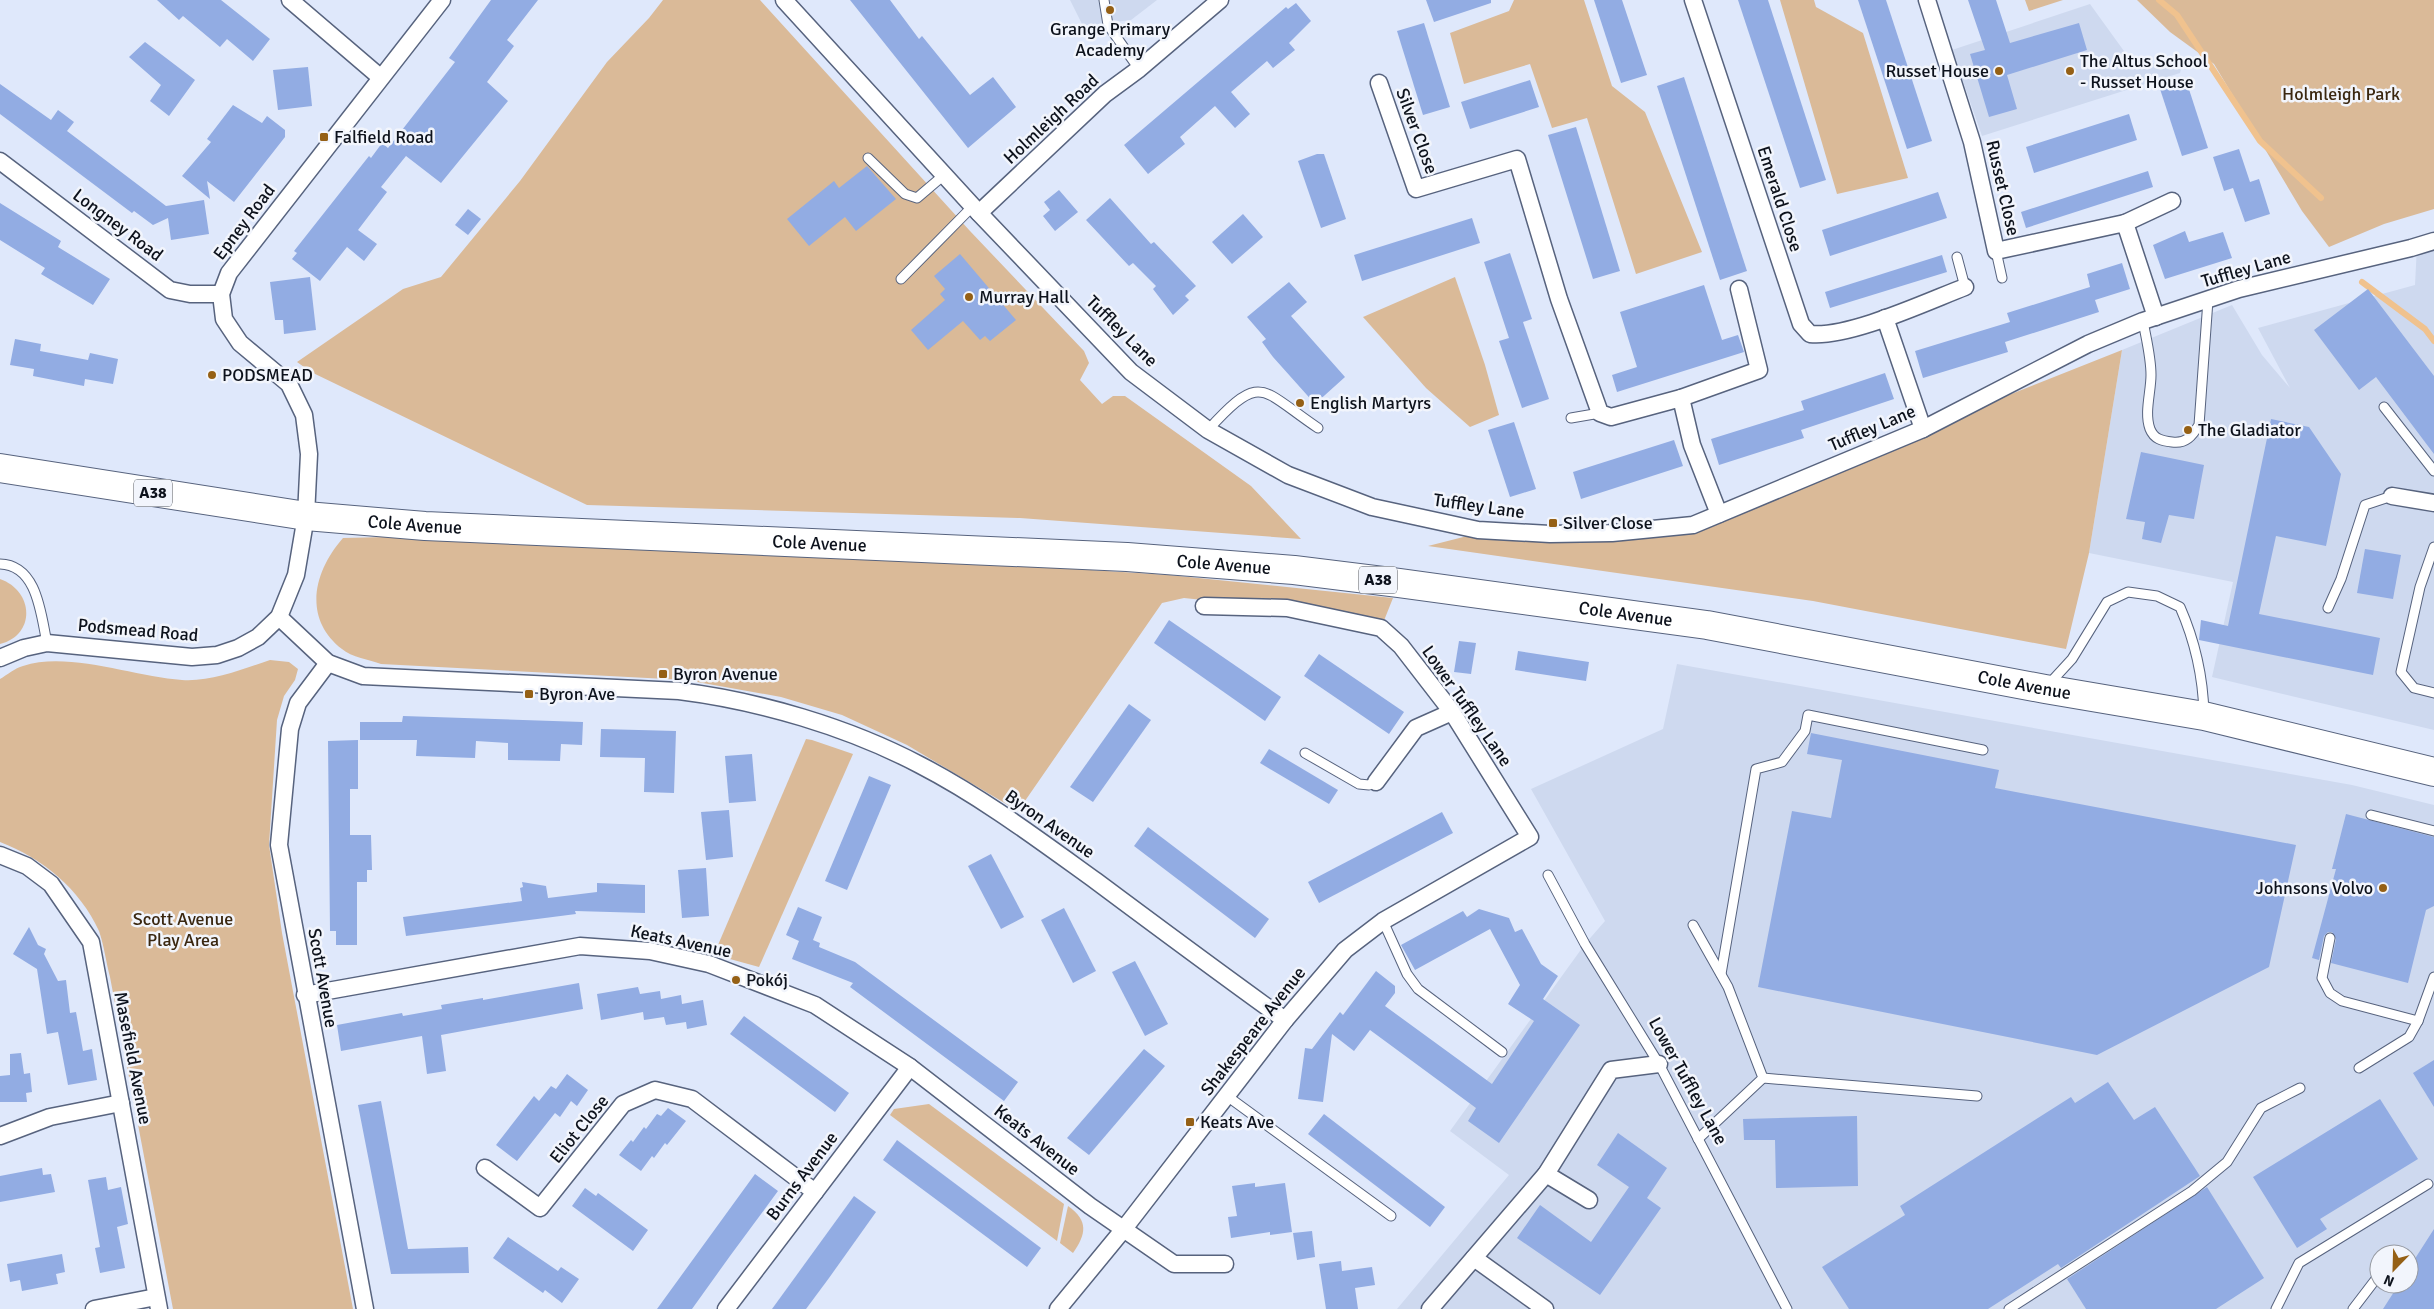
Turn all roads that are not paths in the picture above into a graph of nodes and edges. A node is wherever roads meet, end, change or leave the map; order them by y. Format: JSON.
{"nodes":[{"id":1,"x":290,"y":0,"type":"edge"},
{"id":2,"x":442,"y":0,"type":"edge"},
{"id":3,"x":784,"y":0,"type":"edge"},
{"id":4,"x":1104,"y":0,"type":"edge"},
{"id":5,"x":1220,"y":0,"type":"edge"},
{"id":6,"x":1693,"y":0,"type":"edge"},
{"id":7,"x":1927,"y":0,"type":"edge"},
{"id":8,"x":1139,"y":69,"type":"junction"},
{"id":9,"x":380,"y":77,"type":"junction"},
{"id":10,"x":1379,"y":83,"type":"dead end"},
{"id":11,"x":868,"y":158,"type":"dead end"},
{"id":12,"x":0,"y":161,"type":"edge"},
{"id":13,"x":944,"y":174,"type":"junction"},
{"id":14,"x":2172,"y":201,"type":"dead end"},
{"id":15,"x":976,"y":210,"type":"junction"},
{"id":16,"x":2125,"y":223,"type":"junction"},
{"id":17,"x":2434,"y":240,"type":"edge"},
{"id":18,"x":1996,"y":251,"type":"junction"},
{"id":19,"x":1957,"y":256,"type":"dead end"},
{"id":20,"x":2002,"y":278,"type":"dead end"},
{"id":21,"x":901,"y":279,"type":"dead end"},
{"id":22,"x":1965,"y":287,"type":"joint"},
{"id":23,"x":1738,"y":289,"type":"dead end"},
{"id":24,"x":221,"y":294,"type":"junction"},
{"id":25,"x":2208,"y":300,"type":"junction"},
{"id":26,"x":1885,"y":318,"type":"junction"},
{"id":27,"x":2150,"y":319,"type":"junction"},
{"id":28,"x":1681,"y":398,"type":"junction"},
{"id":29,"x":2384,"y":407,"type":"dead end"},
{"id":30,"x":1600,"y":413,"type":"junction"},
{"id":31,"x":1571,"y":418,"type":"dead end"},
{"id":32,"x":1318,"y":428,"type":"dead end"},
{"id":33,"x":1923,"y":429,"type":"junction"},
{"id":34,"x":1208,"y":430,"type":"junction"},
{"id":35,"x":0,"y":468,"type":"edge"},
{"id":36,"x":2434,"y":471,"type":"edge"},
{"id":37,"x":2392,"y":496,"type":"joint"},
{"id":38,"x":2434,"y":503,"type":"edge"},
{"id":39,"x":1719,"y":514,"type":"junction"},
{"id":40,"x":306,"y":516,"type":"junction"},
{"id":41,"x":2434,"y":547,"type":"edge"},
{"id":42,"x":0,"y":564,"type":"edge"},
{"id":43,"x":1204,"y":606,"type":"dead end"},
{"id":44,"x":2328,"y":608,"type":"dead end"},
{"id":45,"x":278,"y":617,"type":"junction"},
{"id":46,"x":47,"y":643,"type":"junction"},
{"id":47,"x":0,"y":658,"type":"edge"},
{"id":48,"x":328,"y":663,"type":"junction"},
{"id":49,"x":2045,"y":689,"type":"junction"},
{"id":50,"x":2434,"y":693,"type":"edge"},
{"id":51,"x":1452,"y":712,"type":"junction"},
{"id":52,"x":2204,"y":716,"type":"junction"},
{"id":53,"x":1983,"y":750,"type":"dead end"},
{"id":54,"x":1305,"y":753,"type":"dead end"},
{"id":55,"x":2434,"y":772,"type":"edge"},
{"id":56,"x":1376,"y":782,"type":"joint"},
{"id":57,"x":2371,"y":815,"type":"dead end"},
{"id":58,"x":2434,"y":830,"type":"edge"},
{"id":59,"x":1530,"y":838,"type":"joint"},
{"id":60,"x":0,"y":855,"type":"edge"},
{"id":61,"x":1548,"y":876,"type":"dead end"},
{"id":62,"x":1383,"y":921,"type":"junction"},
{"id":63,"x":1693,"y":925,"type":"dead end"},
{"id":64,"x":2330,"y":938,"type":"dead end"},
{"id":65,"x":1720,"y":974,"type":"junction"},
{"id":66,"x":2434,"y":977,"type":"edge"},
{"id":67,"x":305,"y":995,"type":"junction"},
{"id":68,"x":1284,"y":1020,"type":"junction"},
{"id":69,"x":2418,"y":1021,"type":"junction"},
{"id":70,"x":1502,"y":1052,"type":"dead end"},
{"id":71,"x":1659,"y":1064,"type":"junction"},
{"id":72,"x":910,"y":1067,"type":"junction"},
{"id":73,"x":2359,"y":1068,"type":"dead end"},
{"id":74,"x":1763,"y":1078,"type":"junction"},
{"id":75,"x":2300,"y":1088,"type":"dead end"},
{"id":76,"x":1227,"y":1096,"type":"junction"},
{"id":77,"x":1978,"y":1096,"type":"dead end"},
{"id":78,"x":121,"y":1103,"type":"junction"},
{"id":79,"x":0,"y":1136,"type":"edge"},
{"id":80,"x":1698,"y":1139,"type":"junction"},
{"id":81,"x":485,"y":1168,"type":"dead end"},
{"id":82,"x":1546,"y":1174,"type":"junction"},
{"id":83,"x":2428,"y":1184,"type":"dead end"},
{"id":84,"x":815,"y":1192,"type":"junction"},
{"id":85,"x":1588,"y":1200,"type":"dead end"},
{"id":86,"x":1391,"y":1216,"type":"dead end"},
{"id":87,"x":1123,"y":1230,"type":"junction"},
{"id":88,"x":1474,"y":1258,"type":"junction"},
{"id":89,"x":1225,"y":1264,"type":"dead end"},
{"id":90,"x":2369,"y":1288,"type":"edge"},
{"id":91,"x":157,"y":1303,"type":"edge"},
{"id":92,"x":2277,"y":1305,"type":"edge"},
{"id":93,"x":94,"y":1309,"type":"edge"},
{"id":94,"x":364,"y":1309,"type":"edge"},
{"id":95,"x":726,"y":1309,"type":"edge"},
{"id":96,"x":1058,"y":1309,"type":"edge"},
{"id":97,"x":1430,"y":1309,"type":"edge"},
{"id":98,"x":1545,"y":1309,"type":"edge"},
{"id":99,"x":1787,"y":1309,"type":"edge"},
{"id":100,"x":2009,"y":1309,"type":"edge"},
{"id":101,"x":2353,"y":1309,"type":"edge"}],
"edges":[{"from":1,"to":9,"type":"street"},
{"from":2,"to":9,"type":"street","name":"Epney Road"},
{"from":3,"to":13,"type":"street","name":"Tuffley Lane"},
{"from":4,"to":8,"type":"lane"},
{"from":5,"to":8,"type":"street","name":"Holmleigh Road"},
{"from":6,"to":26,"type":"street","name":"Emerald Close"},
{"from":7,"to":18,"type":"street","name":"Russet Close"},
{"from":8,"to":15,"type":"street","name":"Holmleigh Road"},
{"from":9,"to":24,"type":"street","name":"Epney Road"},
{"from":10,"to":30,"type":"street","name":"Silver Close"},
{"from":11,"to":13,"type":"lane"},
{"from":12,"to":24,"type":"street","name":"Longney Road"},
{"from":13,"to":15,"type":"street","name":"Tuffley Lane"},
{"from":14,"to":16,"type":"street","name":"Russet Close"},
{"from":15,"to":21,"type":"lane"},
{"from":15,"to":34,"type":"street","name":"Tuffley Lane"},
{"from":16,"to":18,"type":"street","name":"Russet Close"},
{"from":16,"to":27,"type":"street"},
{"from":17,"to":25,"type":"street","name":"Tuffley Lane"},
{"from":18,"to":20,"type":"lane"},
{"from":19,"to":22,"type":"lane","name":"Emerald Close"},
{"from":22,"to":26,"type":"street","name":"Emerald Close"},
{"from":23,"to":28,"type":"street"},
{"from":24,"to":40,"type":"street","name":"Epney Road"},
{"from":25,"to":27,"type":"street","name":"Tuffley Lane"},
{"from":25,"to":27,"type":"lane"},
{"from":26,"to":33,"type":"street"},
{"from":27,"to":33,"type":"street","name":"Tuffley Lane"},
{"from":28,"to":30,"type":"street"},
{"from":28,"to":39,"type":"street"},
{"from":29,"to":36,"type":"lane"},
{"from":30,"to":31,"type":"lane"},
{"from":32,"to":34,"type":"lane"},
{"from":33,"to":39,"type":"street","name":"Tuffley Lane"},
{"from":34,"to":39,"type":"street","name":"Tuffley Lane"},
{"from":35,"to":40,"type":"highway","name":"Cole Avenue","number":"A38"},
{"from":37,"to":38,"type":"street"},
{"from":37,"to":44,"type":"lane"},
{"from":40,"to":45,"type":"street","name":"Podsmead Road"},
{"from":40,"to":49,"type":"highway","name":"Cole Avenue","number":"A38"},
{"from":41,"to":50,"type":"lane"},
{"from":42,"to":46,"type":"lane"},
{"from":43,"to":51,"type":"street","name":"Lower Tuffley Lane"},
{"from":45,"to":46,"type":"street","name":"Podsmead Road"},
{"from":45,"to":48,"type":"street","name":"Byron Avenue"},
{"from":46,"to":47,"type":"street","name":"Podsmead Road"},
{"from":48,"to":67,"type":"street","name":"Scott Avenue"},
{"from":48,"to":68,"type":"street","name":"Byron Avenue"},
{"from":49,"to":52,"type":"highway","name":"Cole Avenue","number":"A38"},
{"from":49,"to":52,"type":"lane"},
{"from":51,"to":56,"type":"street"},
{"from":51,"to":59,"type":"street","name":"Lower Tuffley Lane"},
{"from":52,"to":55,"type":"highway","name":"Cole Avenue","number":"A38"},
{"from":53,"to":65,"type":"lane"},
{"from":54,"to":56,"type":"lane"},
{"from":57,"to":58,"type":"lane"},
{"from":59,"to":62,"type":"street","name":"Shakespeare Avenue"},
{"from":60,"to":78,"type":"street","name":"Masefield Avenue"},
{"from":61,"to":71,"type":"lane","name":"Lower Tuffley Lane"},
{"from":62,"to":68,"type":"street","name":"Shakespeare Avenue"},
{"from":62,"to":70,"type":"lane"},
{"from":63,"to":65,"type":"lane"},
{"from":64,"to":69,"type":"lane"},
{"from":65,"to":74,"type":"lane"},
{"from":66,"to":69,"type":"lane"},
{"from":67,"to":72,"type":"street","name":"Keats Avenue"},
{"from":67,"to":94,"type":"street","name":"Scott Avenue"},
{"from":68,"to":76,"type":"street","name":"Shakespeare Avenue"},
{"from":69,"to":73,"type":"lane"},
{"from":71,"to":80,"type":"lane","name":"Lower Tuffley Lane"},
{"from":71,"to":82,"type":"street"},
{"from":72,"to":84,"type":"street","name":"Burns Avenue"},
{"from":72,"to":87,"type":"street","name":"Keats Avenue"},
{"from":74,"to":77,"type":"lane"},
{"from":74,"to":80,"type":"lane"},
{"from":75,"to":100,"type":"lane"},
{"from":76,"to":86,"type":"lane"},
{"from":76,"to":87,"type":"street","name":"Shakespeare Avenue"},
{"from":78,"to":79,"type":"street"},
{"from":78,"to":91,"type":"street","name":"Masefield Avenue"},
{"from":80,"to":99,"type":"lane","name":"Lower Tuffley Lane"},
{"from":81,"to":84,"type":"street","name":"Eliot Close"},
{"from":82,"to":85,"type":"street"},
{"from":82,"to":88,"type":"street"},
{"from":83,"to":92,"type":"lane"},
{"from":84,"to":95,"type":"street","name":"Burns Avenue"},
{"from":87,"to":89,"type":"street","name":"Keats Avenue"},
{"from":87,"to":96,"type":"street","name":"Shakespeare Avenue"},
{"from":88,"to":97,"type":"street"},
{"from":88,"to":98,"type":"street"},
{"from":90,"to":101,"type":"lane"},
{"from":91,"to":93,"type":"street"}]}
